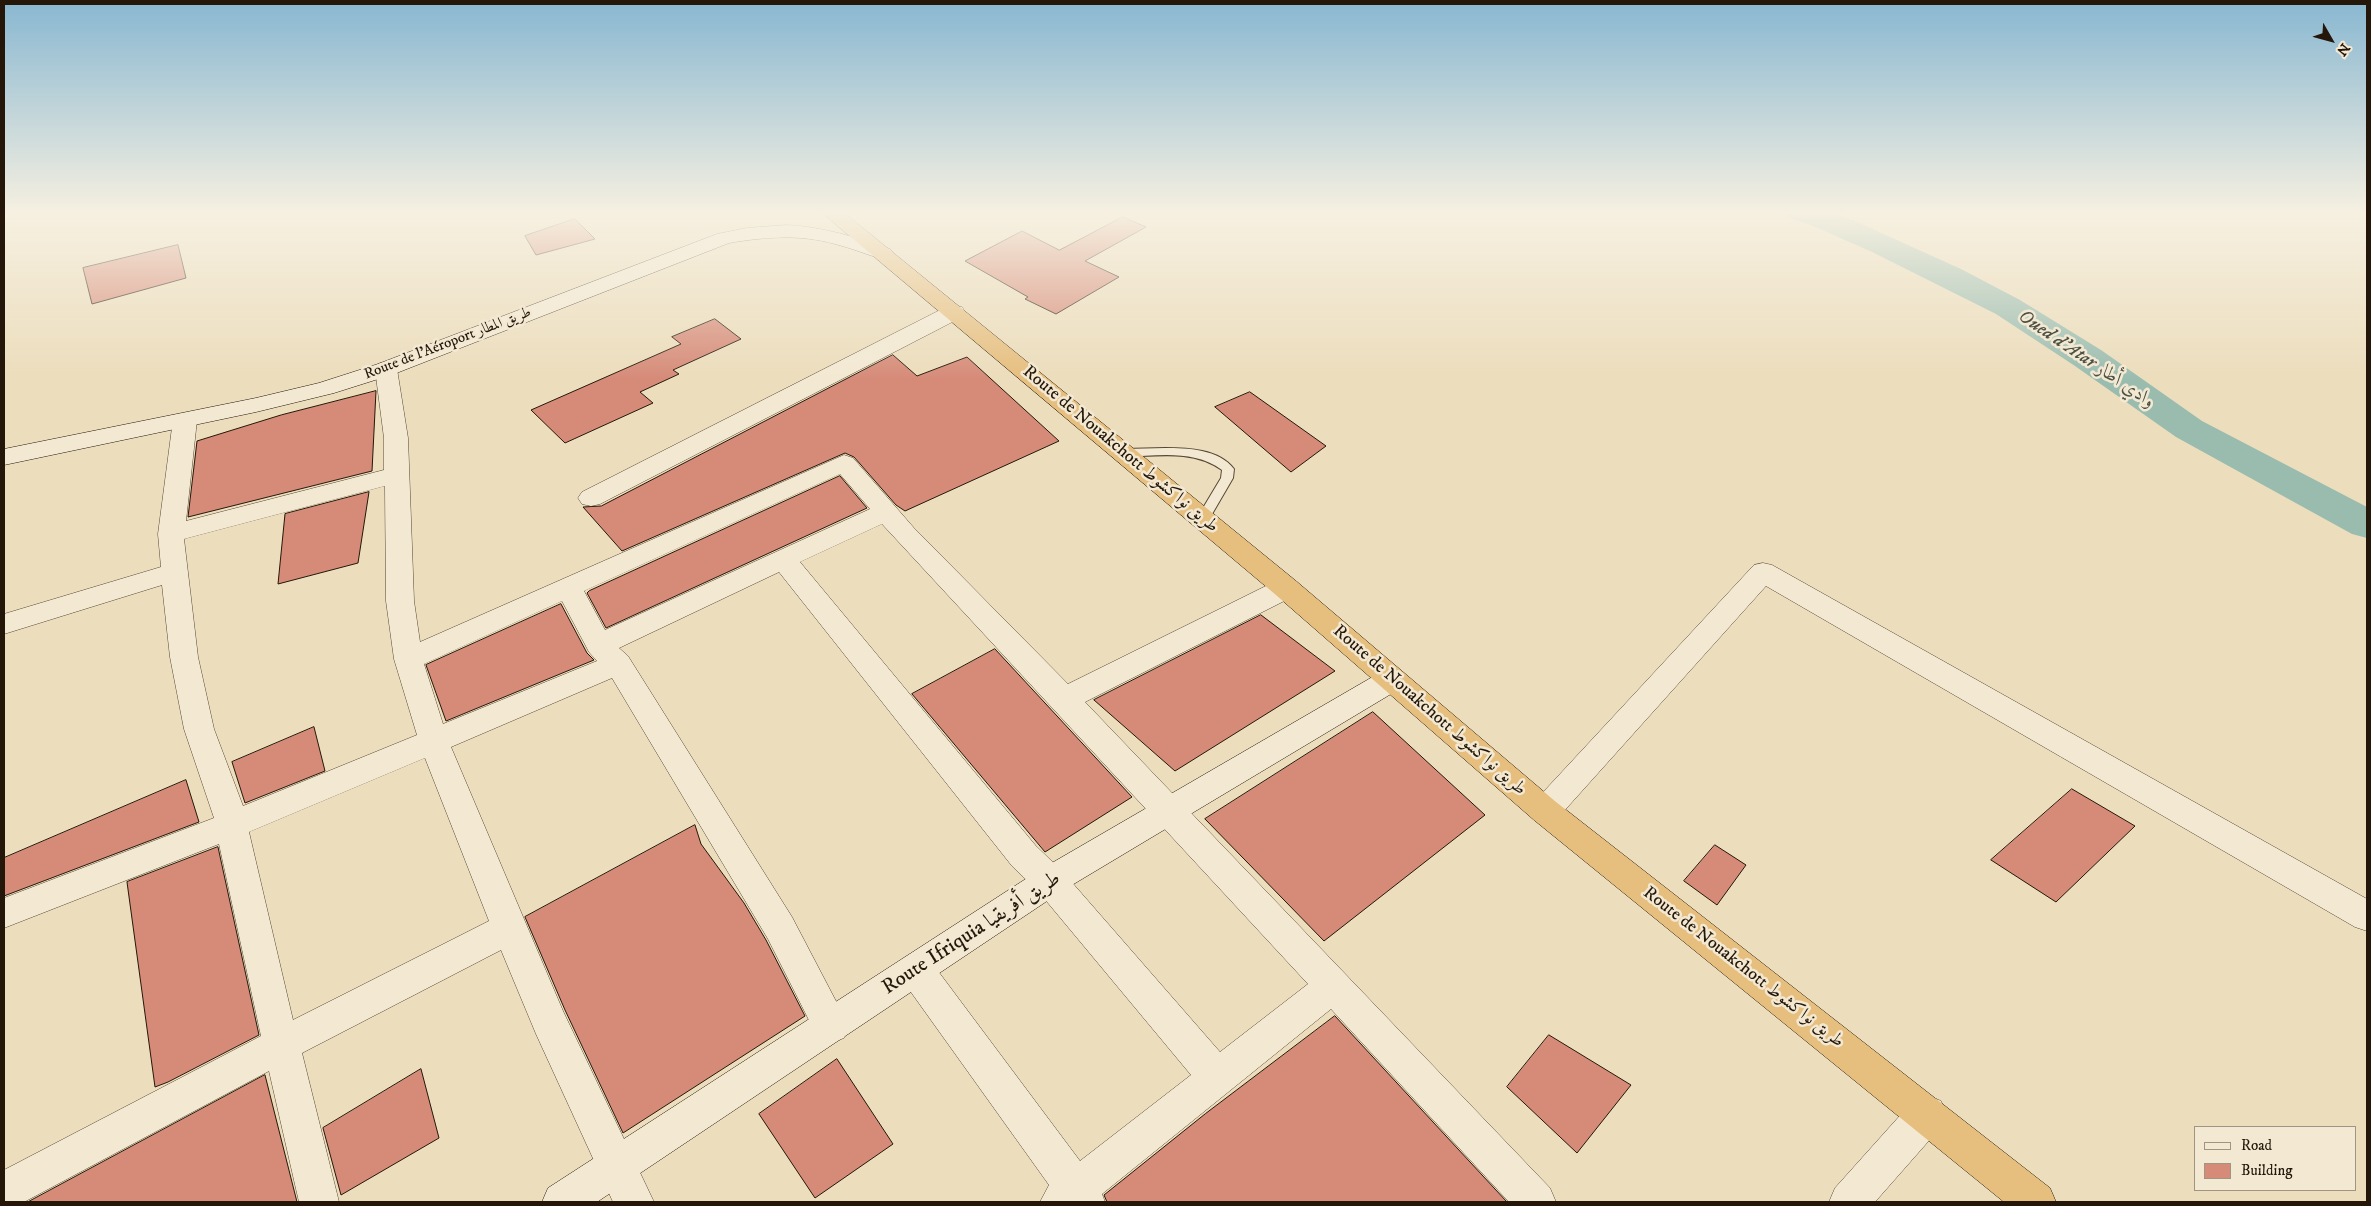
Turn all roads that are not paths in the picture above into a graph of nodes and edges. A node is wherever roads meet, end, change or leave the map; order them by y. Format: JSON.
{"nodes":[{"id":1,"x":648,"y":267,"type":"edge"},
{"id":2,"x":900,"y":267,"type":"edge"},
{"id":3,"x":954,"y":312,"type":"junction"},
{"id":4,"x":386,"y":369,"type":"junction"},
{"id":5,"x":184,"y":420,"type":"junction"},
{"id":6,"x":1124,"y":453,"type":"junction"},
{"id":7,"x":4,"y":457,"type":"edge"},
{"id":8,"x":396,"y":475,"type":"junction"},
{"id":9,"x":591,"y":498,"type":"dead end"},
{"id":10,"x":886,"y":512,"type":"junction"},
{"id":11,"x":1203,"y":518,"type":"junction"},
{"id":12,"x":171,"y":534,"type":"junction"},
{"id":13,"x":783,"y":559,"type":"junction"},
{"id":14,"x":175,"y":572,"type":"junction"},
{"id":15,"x":568,"y":587,"type":"junction"},
{"id":16,"x":1286,"y":588,"type":"junction"},
{"id":17,"x":4,"y":624,"type":"edge"},
{"id":18,"x":608,"y":655,"type":"junction"},
{"id":19,"x":408,"y":659,"type":"junction"},
{"id":20,"x":1391,"y":680,"type":"junction"},
{"id":21,"x":1064,"y":699,"type":"junction"},
{"id":22,"x":434,"y":742,"type":"junction"},
{"id":23,"x":1169,"y":810,"type":"junction"},
{"id":24,"x":1545,"y":811,"type":"junction"},
{"id":25,"x":232,"y":825,"type":"junction"},
{"id":26,"x":1050,"y":881,"type":"junction"},
{"id":27,"x":4,"y":913,"type":"edge"},
{"id":28,"x":2367,"y":916,"type":"edge"},
{"id":29,"x":510,"y":928,"type":"junction"},
{"id":30,"x":916,"y":970,"type":"junction"},
{"id":31,"x":1334,"y":986,"type":"junction"},
{"id":32,"x":831,"y":1026,"type":"junction"},
{"id":33,"x":281,"y":1045,"type":"junction"},
{"id":34,"x":1218,"y":1078,"type":"junction"},
{"id":35,"x":1927,"y":1114,"type":"junction"},
{"id":36,"x":617,"y":1166,"type":"junction"},
{"id":37,"x":4,"y":1191,"type":"edge"},
{"id":38,"x":1073,"y":1198,"type":"edge"},
{"id":39,"x":319,"y":1202,"type":"edge"},
{"id":40,"x":562,"y":1202,"type":"edge"},
{"id":41,"x":634,"y":1202,"type":"edge"},
{"id":42,"x":1536,"y":1202,"type":"edge"},
{"id":43,"x":1849,"y":1202,"type":"edge"},
{"id":44,"x":2036,"y":1202,"type":"edge"}],
"edges":[{"from":1,"to":4,"type":"street","name":"Route de l'Aéroport طريق المطار"},
{"from":2,"to":3,"type":"highway","name":"Route de Nouakchott طريق نواكشوط"},
{"from":3,"to":6,"type":"highway","name":"Route de Nouakchott طريق نواكشوط"},
{"from":3,"to":9,"type":"street"},
{"from":4,"to":5,"type":"street","name":"Route de l'Aéroport طريق المطار"},
{"from":4,"to":8,"type":"street"},
{"from":5,"to":7,"type":"street","name":"Route de l'Aéroport طريق المطار"},
{"from":5,"to":12,"type":"street"},
{"from":6,"to":11,"type":"highway","name":"Route de Nouakchott طريق نواكشوط"},
{"from":6,"to":11,"type":"lane"},
{"from":8,"to":12,"type":"street"},
{"from":8,"to":19,"type":"street"},
{"from":10,"to":13,"type":"street"},
{"from":10,"to":15,"type":"street"},
{"from":10,"to":21,"type":"street"},
{"from":11,"to":16,"type":"highway","name":"Route de Nouakchott طريق نواكشوط"},
{"from":12,"to":14,"type":"street"},
{"from":13,"to":18,"type":"street"},
{"from":13,"to":26,"type":"street"},
{"from":14,"to":17,"type":"street"},
{"from":14,"to":25,"type":"street"},
{"from":15,"to":18,"type":"street"},
{"from":15,"to":19,"type":"street"},
{"from":16,"to":20,"type":"highway","name":"Route de Nouakchott طريق نواكشوط"},
{"from":16,"to":21,"type":"street"},
{"from":18,"to":22,"type":"street"},
{"from":18,"to":32,"type":"street"},
{"from":19,"to":22,"type":"street"},
{"from":20,"to":23,"type":"street","name":"Route Ifriquia طريق أفريقيا"},
{"from":20,"to":24,"type":"highway","name":"Route de Nouakchott طريق نواكشوط"},
{"from":21,"to":23,"type":"street"},
{"from":22,"to":25,"type":"street"},
{"from":22,"to":29,"type":"street"},
{"from":23,"to":26,"type":"street","name":"Route Ifriquia طريق أفريقيا"},
{"from":23,"to":31,"type":"street"},
{"from":24,"to":28,"type":"street"},
{"from":24,"to":35,"type":"highway","name":"Route de Nouakchott طريق نواكشوط"},
{"from":25,"to":27,"type":"street"},
{"from":25,"to":33,"type":"street"},
{"from":26,"to":30,"type":"street","name":"Route Ifriquia طريق أفريقيا"},
{"from":26,"to":34,"type":"street"},
{"from":29,"to":33,"type":"street"},
{"from":29,"to":36,"type":"street"},
{"from":30,"to":32,"type":"street","name":"Route Ifriquia طريق أفريقيا"},
{"from":30,"to":38,"type":"street"},
{"from":31,"to":34,"type":"street"},
{"from":31,"to":42,"type":"street"},
{"from":32,"to":36,"type":"street","name":"Route Ifriquia طريق أفريقيا"},
{"from":33,"to":37,"type":"street"},
{"from":33,"to":39,"type":"street"},
{"from":34,"to":38,"type":"street"},
{"from":35,"to":43,"type":"street"},
{"from":35,"to":44,"type":"highway","name":"Route de Nouakchott طريق نواكشوط"},
{"from":36,"to":40,"type":"street","name":"Route Ifriquia طريق أفريقيا"},
{"from":36,"to":41,"type":"street"}]}
